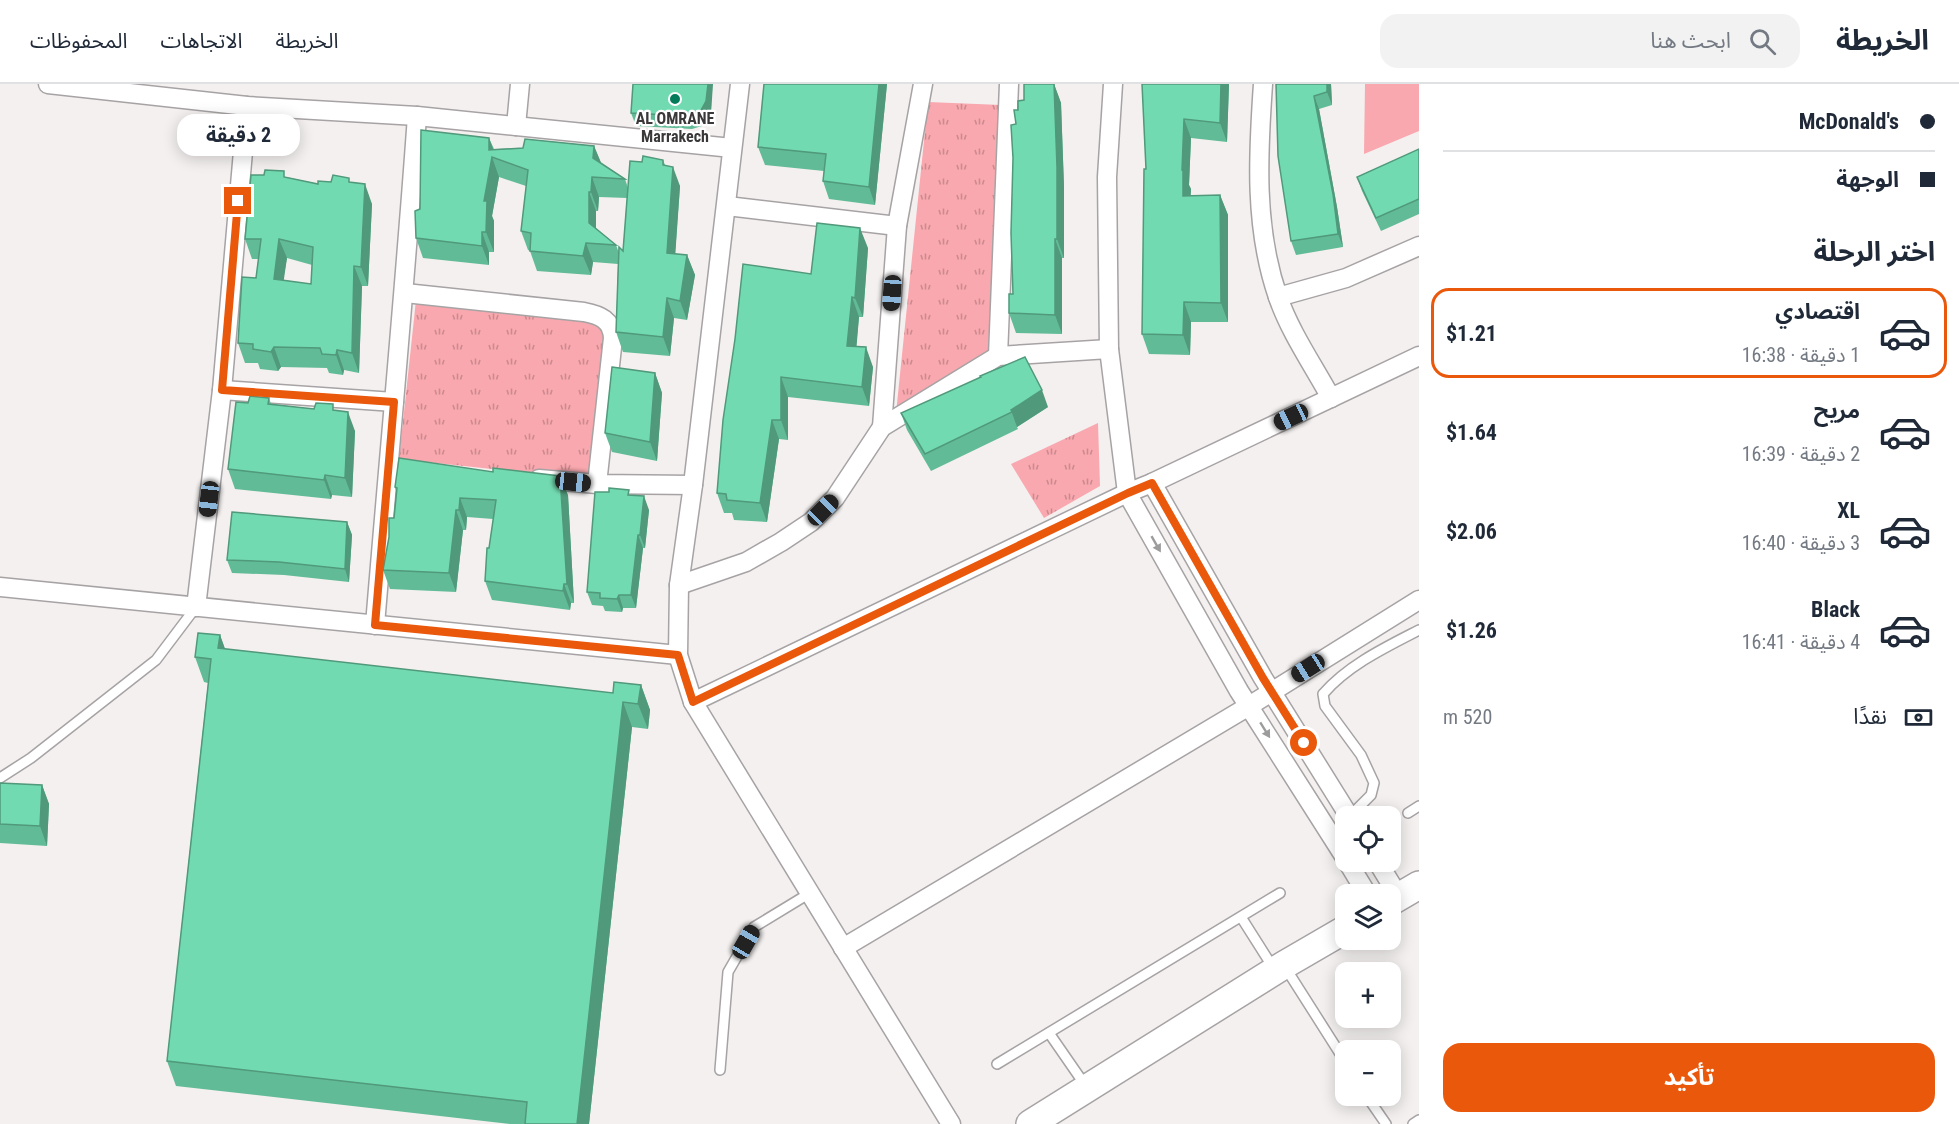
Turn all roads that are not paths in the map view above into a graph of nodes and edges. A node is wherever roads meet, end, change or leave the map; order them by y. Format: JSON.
{"nodes":[{"id":1,"x":48,"y":84,"type":"edge"},
{"id":2,"x":520,"y":84,"type":"edge"},
{"id":3,"x":740,"y":84,"type":"edge"},
{"id":4,"x":923,"y":84,"type":"edge"},
{"id":5,"x":1009,"y":84,"type":"edge"},
{"id":6,"x":1113,"y":84,"type":"edge"},
{"id":7,"x":1263,"y":84,"type":"edge"},
{"id":8,"x":171,"y":91,"type":"edge"},
{"id":9,"x":247,"y":106,"type":"junction"},
{"id":10,"x":417,"y":116,"type":"junction"},
{"id":11,"x":516,"y":126,"type":"junction"},
{"id":12,"x":732,"y":148,"type":"junction"},
{"id":13,"x":727,"y":206,"type":"junction"},
{"id":14,"x":897,"y":226,"type":"junction"},
{"id":15,"x":1419,"y":246,"type":"edge"},
{"id":16,"x":405,"y":293,"type":"junction"},
{"id":17,"x":1278,"y":297,"type":"junction"},
{"id":18,"x":1108,"y":349,"type":"junction"},
{"id":19,"x":998,"y":356,"type":"junction"},
{"id":20,"x":1419,"y":356,"type":"edge"},
{"id":21,"x":222,"y":390,"type":"junction"},
{"id":22,"x":1331,"y":398,"type":"junction"},
{"id":23,"x":394,"y":402,"type":"junction"},
{"id":24,"x":882,"y":427,"type":"junction"},
{"id":25,"x":388,"y":463,"type":"junction"},
{"id":26,"x":411,"y":466,"type":"edge"},
{"id":27,"x":527,"y":477,"type":"edge"},
{"id":28,"x":1152,"y":483,"type":"junction"},
{"id":29,"x":597,"y":484,"type":"junction"},
{"id":30,"x":693,"y":485,"type":"junction"},
{"id":31,"x":1128,"y":493,"type":"junction"},
{"id":32,"x":679,"y":585,"type":"junction"},
{"id":33,"x":0,"y":587,"type":"edge"},
{"id":34,"x":1419,"y":600,"type":"edge"},
{"id":35,"x":196,"y":607,"type":"junction"},
{"id":36,"x":375,"y":625,"type":"junction"},
{"id":37,"x":1419,"y":630,"type":"edge"},
{"id":38,"x":678,"y":655,"type":"junction"},
{"id":39,"x":1271,"y":691,"type":"junction"},
{"id":40,"x":693,"y":702,"type":"junction"},
{"id":41,"x":1249,"y":706,"type":"junction"},
{"id":42,"x":0,"y":778,"type":"edge"},
{"id":43,"x":1344,"y":806,"type":"edge"},
{"id":44,"x":1360,"y":806,"type":"edge"},
{"id":45,"x":1419,"y":806,"type":"edge"},
{"id":46,"x":1408,"y":813,"type":"dead end"},
{"id":47,"x":1335,"y":843,"type":"edge"},
{"id":48,"x":1385,"y":872,"type":"edge"},
{"id":49,"x":810,"y":893,"type":"junction"},
{"id":50,"x":1280,"y":893,"type":"dead end"},
{"id":51,"x":1403,"y":895,"type":"edge"},
{"id":52,"x":1241,"y":916,"type":"junction"},
{"id":53,"x":1335,"y":935,"type":"edge"},
{"id":54,"x":843,"y":948,"type":"junction"},
{"id":55,"x":1279,"y":968,"type":"junction"},
{"id":56,"x":1049,"y":1033,"type":"junction"},
{"id":57,"x":1335,"y":1047,"type":"edge"},
{"id":58,"x":997,"y":1064,"type":"dead end"},
{"id":59,"x":720,"y":1070,"type":"dead end"},
{"id":60,"x":1086,"y":1087,"type":"junction"},
{"id":61,"x":1374,"y":1106,"type":"edge"},
{"id":62,"x":1419,"y":1120,"type":"edge"},
{"id":63,"x":951,"y":1124,"type":"edge"},
{"id":64,"x":1030,"y":1124,"type":"edge"},
{"id":65,"x":1386,"y":1124,"type":"edge"},
{"id":66,"x":1413,"y":1124,"type":"edge"}],
"edges":[{"from":1,"to":8,"type":"street"},
{"from":2,"to":11,"type":"street"},
{"from":3,"to":12,"type":"street"},
{"from":4,"to":14,"type":"street"},
{"from":5,"to":19,"type":"street"},
{"from":6,"to":18,"type":"street"},
{"from":7,"to":17,"type":"street"},
{"from":8,"to":9,"type":"street"},
{"from":9,"to":10,"type":"street"},
{"from":9,"to":21,"type":"street"},
{"from":10,"to":11,"type":"street"},
{"from":10,"to":16,"type":"street"},
{"from":11,"to":12,"type":"street"},
{"from":12,"to":13,"type":"street"},
{"from":13,"to":14,"type":"street"},
{"from":13,"to":30,"type":"street"},
{"from":14,"to":24,"type":"street"},
{"from":15,"to":17,"type":"street"},
{"from":16,"to":23,"type":"street"},
{"from":16,"to":29,"type":"street"},
{"from":17,"to":22,"type":"street"},
{"from":18,"to":19,"type":"street"},
{"from":18,"to":31,"type":"street"},
{"from":19,"to":24,"type":"street"},
{"from":20,"to":22,"type":"street"},
{"from":21,"to":23,"type":"street"},
{"from":21,"to":35,"type":"street"},
{"from":22,"to":28,"type":"street"},
{"from":23,"to":25,"type":"street"},
{"from":24,"to":32,"type":"street"},
{"from":25,"to":26,"type":"street"},
{"from":25,"to":36,"type":"street"},
{"from":27,"to":29,"type":"street"},
{"from":28,"to":31,"type":"street"},
{"from":28,"to":39,"type":"street"},
{"from":29,"to":30,"type":"street"},
{"from":30,"to":32,"type":"street"},
{"from":31,"to":40,"type":"street"},
{"from":31,"to":41,"type":"street","one_way":true},
{"from":32,"to":38,"type":"street"},
{"from":33,"to":35,"type":"street"},
{"from":34,"to":39,"type":"street"},
{"from":35,"to":36,"type":"street"},
{"from":35,"to":42,"type":"lane"},
{"from":36,"to":38,"type":"street"},
{"from":37,"to":44,"type":"lane"},
{"from":38,"to":40,"type":"street"},
{"from":39,"to":41,"type":"street"},
{"from":39,"to":43,"type":"street"},
{"from":40,"to":49,"type":"street"},
{"from":41,"to":47,"type":"street","one_way":true},
{"from":41,"to":54,"type":"street"},
{"from":45,"to":46,"type":"lane"},
{"from":48,"to":51,"type":"street"},
{"from":49,"to":54,"type":"street"},
{"from":49,"to":59,"type":"lane"},
{"from":50,"to":52,"type":"lane"},
{"from":52,"to":55,"type":"lane"},
{"from":52,"to":56,"type":"lane"},
{"from":53,"to":55,"type":"main road"},
{"from":54,"to":63,"type":"street"},
{"from":55,"to":57,"type":"lane"},
{"from":55,"to":60,"type":"main road"},
{"from":56,"to":58,"type":"lane"},
{"from":56,"to":60,"type":"lane"},
{"from":60,"to":64,"type":"main road"},
{"from":61,"to":65,"type":"lane"},
{"from":62,"to":66,"type":"lane"}]}
